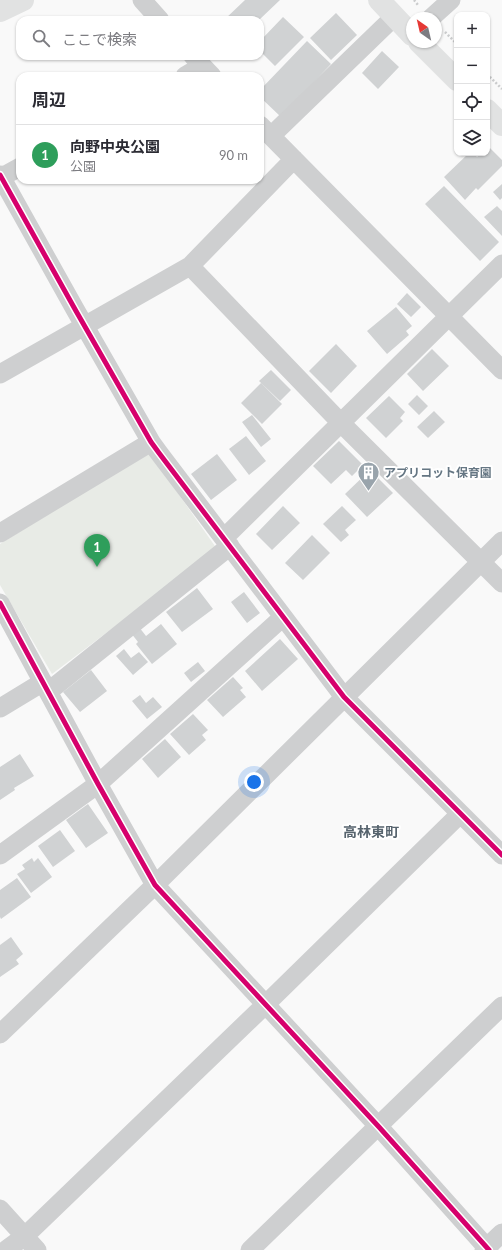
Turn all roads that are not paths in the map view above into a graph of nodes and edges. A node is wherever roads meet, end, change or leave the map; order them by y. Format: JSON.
{"nodes":[{"id":1,"x":23,"y":0,"type":"edge"},
{"id":2,"x":142,"y":0,"type":"edge"},
{"id":3,"x":379,"y":0,"type":"edge"},
{"id":4,"x":451,"y":0,"type":"edge"},
{"id":5,"x":0,"y":11,"type":"edge"},
{"id":6,"x":442,"y":14,"type":"edge"},
{"id":7,"x":156,"y":16,"type":"edge"},
{"id":8,"x":394,"y":17,"type":"junction"},
{"id":9,"x":406,"y":29,"type":"edge"},
{"id":10,"x":425,"y":48,"type":"edge"},
{"id":11,"x":203,"y":66,"type":"edge"},
{"id":12,"x":192,"y":72,"type":"edge"},
{"id":13,"x":454,"y":77,"type":"edge"},
{"id":14,"x":490,"y":113,"type":"edge"},
{"id":15,"x":502,"y":126,"type":"edge"},
{"id":16,"x":266,"y":130,"type":"edge"},
{"id":17,"x":294,"y":159,"type":"junction"},
{"id":18,"x":16,"y":169,"type":"edge"},
{"id":19,"x":1,"y":177,"type":"edge"},
{"id":20,"x":502,"y":264,"type":"edge"},
{"id":21,"x":190,"y":266,"type":"junction"},
{"id":22,"x":449,"y":316,"type":"junction"},
{"id":23,"x":84,"y":326,"type":"junction"},
{"id":24,"x":502,"y":370,"type":"edge"},
{"id":25,"x":0,"y":374,"type":"edge"},
{"id":26,"x":341,"y":423,"type":"junction"},
{"id":27,"x":151,"y":442,"type":"junction"},
{"id":28,"x":0,"y":533,"type":"edge"},
{"id":29,"x":502,"y":541,"type":"edge"},
{"id":30,"x":227,"y":542,"type":"junction"},
{"id":31,"x":481,"y":562,"type":"junction"},
{"id":32,"x":502,"y":583,"type":"edge"},
{"id":33,"x":0,"y":604,"type":"edge"},
{"id":34,"x":283,"y":617,"type":"junction"},
{"id":35,"x":46,"y":687,"type":"junction"},
{"id":36,"x":344,"y":697,"type":"junction"},
{"id":37,"x":0,"y":708,"type":"edge"},
{"id":38,"x":98,"y":784,"type":"junction"},
{"id":39,"x":460,"y":814,"type":"junction"},
{"id":40,"x":502,"y":855,"type":"edge"},
{"id":41,"x":0,"y":856,"type":"edge"},
{"id":42,"x":155,"y":885,"type":"junction"},
{"id":43,"x":265,"y":1005,"type":"junction"},
{"id":44,"x":502,"y":1006,"type":"edge"},
{"id":45,"x":0,"y":1034,"type":"edge"},
{"id":46,"x":379,"y":1126,"type":"junction"},
{"id":47,"x":0,"y":1209,"type":"edge"},
{"id":48,"x":502,"y":1233,"type":"edge"},
{"id":49,"x":31,"y":1243,"type":"edge"},
{"id":50,"x":487,"y":1249,"type":"edge"},
{"id":51,"x":6,"y":1250,"type":"edge"},
{"id":52,"x":250,"y":1250,"type":"edge"}],
"edges":[{"from":1,"to":5,"type":"main road"},
{"from":2,"to":7,"type":"street"},
{"from":3,"to":8,"type":"main road"},
{"from":4,"to":6,"type":"street"},
{"from":8,"to":9,"type":"main road"},
{"from":8,"to":16,"type":"street"},
{"from":10,"to":13,"type":"main road"},
{"from":11,"to":12,"type":"street"},
{"from":14,"to":15,"type":"main road"},
{"from":16,"to":17,"type":"street"},
{"from":17,"to":21,"type":"street"},
{"from":17,"to":22,"type":"street"},
{"from":18,"to":19,"type":"street"},
{"from":19,"to":23,"type":"street"},
{"from":20,"to":22,"type":"street"},
{"from":21,"to":23,"type":"street"},
{"from":21,"to":26,"type":"street"},
{"from":22,"to":24,"type":"street"},
{"from":22,"to":26,"type":"street"},
{"from":23,"to":25,"type":"street"},
{"from":23,"to":27,"type":"street"},
{"from":26,"to":30,"type":"street"},
{"from":26,"to":31,"type":"street"},
{"from":27,"to":28,"type":"street"},
{"from":27,"to":30,"type":"street"},
{"from":29,"to":31,"type":"street"},
{"from":30,"to":34,"type":"street"},
{"from":30,"to":35,"type":"street"},
{"from":31,"to":32,"type":"street"},
{"from":31,"to":36,"type":"street"},
{"from":33,"to":35,"type":"street"},
{"from":34,"to":36,"type":"street"},
{"from":34,"to":38,"type":"street"},
{"from":35,"to":37,"type":"street"},
{"from":35,"to":38,"type":"street"},
{"from":36,"to":39,"type":"street"},
{"from":36,"to":42,"type":"street"},
{"from":38,"to":41,"type":"street"},
{"from":38,"to":42,"type":"street"},
{"from":39,"to":40,"type":"street"},
{"from":39,"to":43,"type":"street"},
{"from":42,"to":43,"type":"street"},
{"from":42,"to":45,"type":"street"},
{"from":43,"to":46,"type":"street"},
{"from":43,"to":49,"type":"street"},
{"from":44,"to":46,"type":"street"},
{"from":46,"to":50,"type":"street"},
{"from":46,"to":52,"type":"street"},
{"from":47,"to":49,"type":"street"},
{"from":48,"to":50,"type":"street"},
{"from":49,"to":51,"type":"street"}]}
